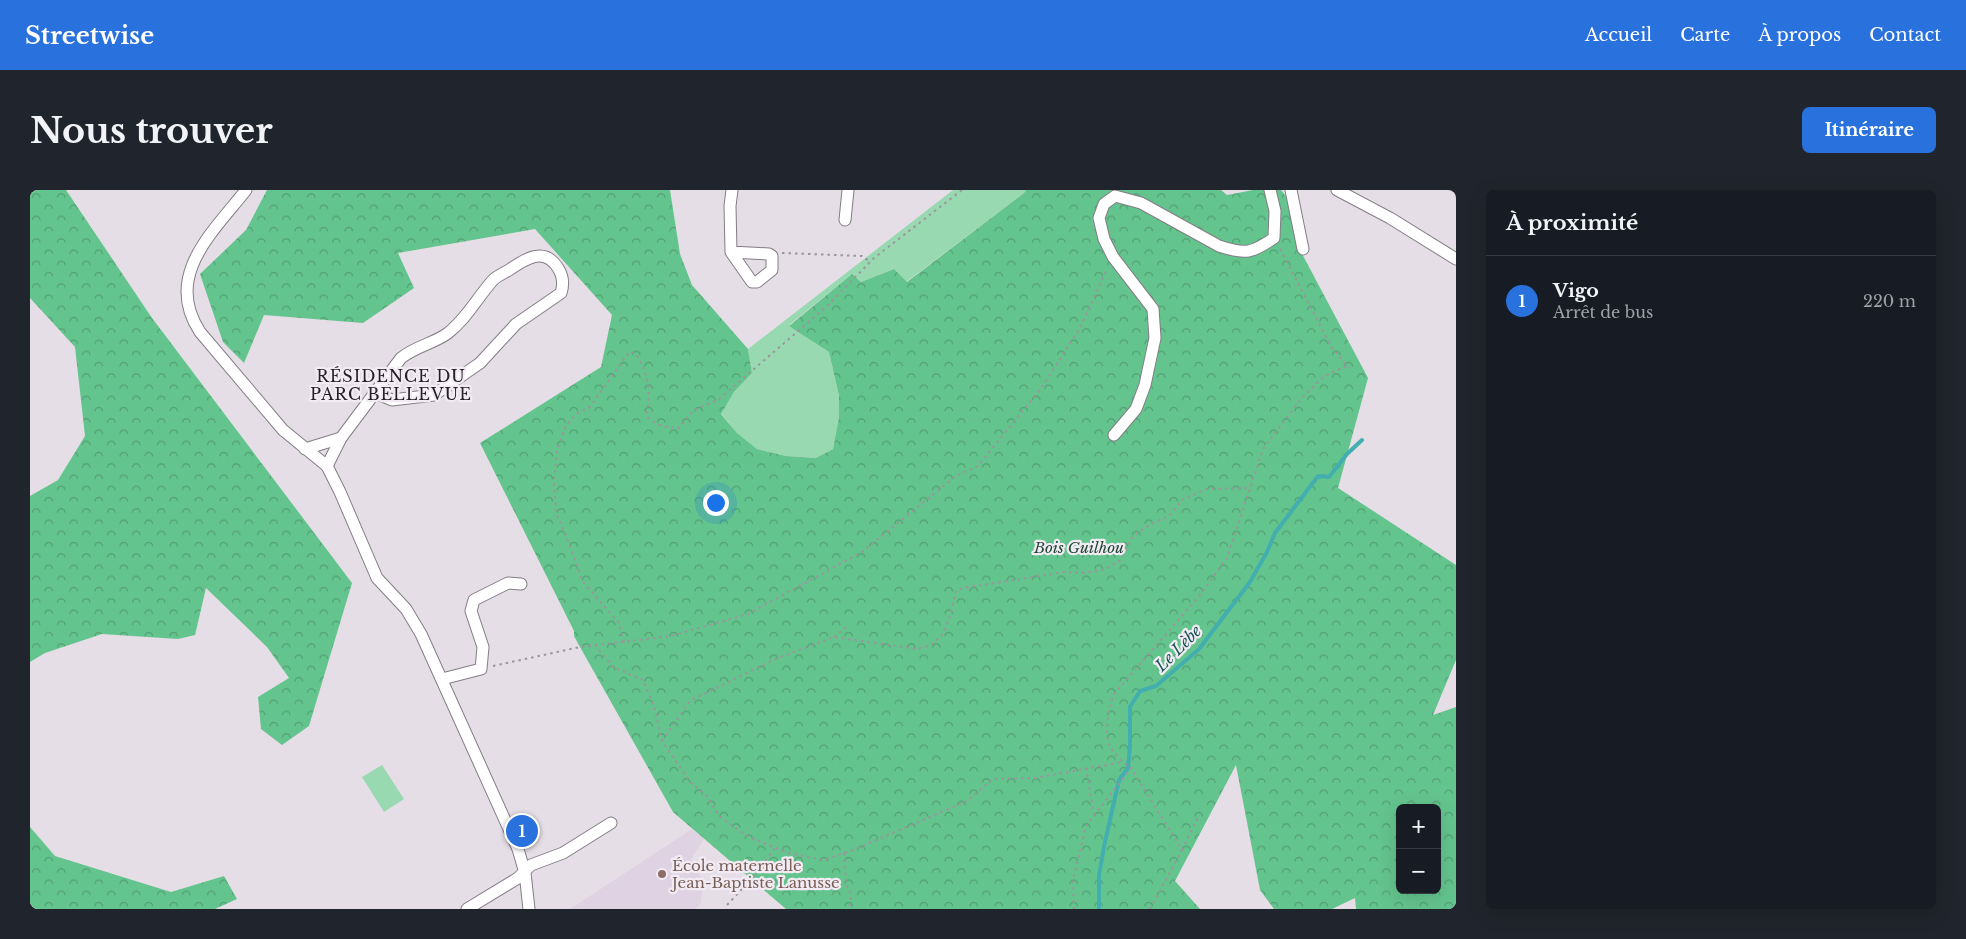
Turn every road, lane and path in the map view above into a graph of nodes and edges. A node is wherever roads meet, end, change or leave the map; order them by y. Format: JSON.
{"nodes":[{"id":1,"x":246,"y":190,"type":"edge"},
{"id":2,"x":732,"y":190,"type":"edge"},
{"id":3,"x":848,"y":190,"type":"edge"},
{"id":4,"x":962,"y":190,"type":"edge"},
{"id":5,"x":1270,"y":190,"type":"edge"},
{"id":6,"x":1290,"y":190,"type":"edge"},
{"id":7,"x":1337,"y":190,"type":"edge"},
{"id":8,"x":846,"y":220,"type":"dead end"},
{"id":9,"x":1274,"y":238,"type":"junction"},
{"id":10,"x":1303,"y":249,"type":"dead end"},
{"id":11,"x":732,"y":252,"type":"junction"},
{"id":12,"x":772,"y":256,"type":"junction"},
{"id":13,"x":1113,"y":257,"type":"junction"},
{"id":14,"x":1456,"y":258,"type":"edge"},
{"id":15,"x":870,"y":262,"type":"junction"},
{"id":16,"x":1346,"y":366,"type":"junction"},
{"id":17,"x":1349,"y":368,"type":"dead end"},
{"id":18,"x":375,"y":393,"type":"junction"},
{"id":19,"x":1114,"y":435,"type":"dead end"},
{"id":20,"x":341,"y":438,"type":"junction"},
{"id":21,"x":305,"y":449,"type":"junction"},
{"id":22,"x":327,"y":466,"type":"junction"},
{"id":23,"x":1252,"y":488,"type":"junction"},
{"id":24,"x":521,"y":584,"type":"dead end"},
{"id":25,"x":848,"y":625,"type":"dead end"},
{"id":26,"x":834,"y":637,"type":"junction"},
{"id":27,"x":624,"y":642,"type":"junction"},
{"id":28,"x":595,"y":645,"type":"junction"},
{"id":29,"x":481,"y":669,"type":"junction"},
{"id":30,"x":442,"y":679,"type":"junction"},
{"id":31,"x":662,"y":741,"type":"junction"},
{"id":32,"x":1122,"y":762,"type":"junction"},
{"id":33,"x":1086,"y":768,"type":"junction"},
{"id":34,"x":1131,"y":768,"type":"junction"},
{"id":35,"x":1094,"y":815,"type":"junction"},
{"id":36,"x":1199,"y":815,"type":"dead end"},
{"id":37,"x":611,"y":823,"type":"dead end"},
{"id":38,"x":775,"y":848,"type":"junction"},
{"id":39,"x":1182,"y":850,"type":"junction"},
{"id":40,"x":844,"y":853,"type":"junction"},
{"id":41,"x":525,"y":872,"type":"junction"},
{"id":42,"x":727,"y":905,"type":"dead end"},
{"id":43,"x":467,"y":909,"type":"edge"},
{"id":44,"x":529,"y":909,"type":"edge"},
{"id":45,"x":850,"y":909,"type":"edge"},
{"id":46,"x":1074,"y":909,"type":"edge"},
{"id":47,"x":1150,"y":909,"type":"edge"}],
"edges":[{"from":1,"to":21,"type":"street"},
{"from":2,"to":11,"type":"street"},
{"from":3,"to":8,"type":"street"},
{"from":4,"to":15,"type":"path"},
{"from":5,"to":9,"type":"street"},
{"from":6,"to":10,"type":"street"},
{"from":7,"to":14,"type":"street"},
{"from":9,"to":13,"type":"street"},
{"from":9,"to":16,"type":"path"},
{"from":11,"to":12,"type":"street"},
{"from":11,"to":12,"type":"street"},
{"from":12,"to":15,"type":"path"},
{"from":13,"to":19,"type":"street"},
{"from":13,"to":27,"type":"path"},
{"from":15,"to":27,"type":"path"},
{"from":16,"to":17,"type":"path"},
{"from":16,"to":23,"type":"path"},
{"from":18,"to":18,"type":"street"},
{"from":18,"to":20,"type":"street"},
{"from":20,"to":21,"type":"street"},
{"from":20,"to":22,"type":"street"},
{"from":21,"to":22,"type":"street"},
{"from":22,"to":30,"type":"street"},
{"from":23,"to":26,"type":"path"},
{"from":23,"to":32,"type":"path"},
{"from":24,"to":29,"type":"street"},
{"from":25,"to":26,"type":"path"},
{"from":26,"to":31,"type":"path"},
{"from":27,"to":28,"type":"path"},
{"from":28,"to":29,"type":"path"},
{"from":28,"to":31,"type":"path"},
{"from":29,"to":30,"type":"street"},
{"from":30,"to":41,"type":"street"},
{"from":31,"to":38,"type":"path"},
{"from":32,"to":33,"type":"path"},
{"from":32,"to":34,"type":"path"},
{"from":33,"to":35,"type":"path"},
{"from":33,"to":40,"type":"path"},
{"from":34,"to":35,"type":"path"},
{"from":34,"to":39,"type":"path"},
{"from":35,"to":46,"type":"path"},
{"from":36,"to":39,"type":"path"},
{"from":37,"to":41,"type":"street"},
{"from":38,"to":40,"type":"path"},
{"from":38,"to":42,"type":"path"},
{"from":39,"to":47,"type":"path"},
{"from":40,"to":45,"type":"path"},
{"from":41,"to":43,"type":"street"},
{"from":41,"to":44,"type":"street"}]}
